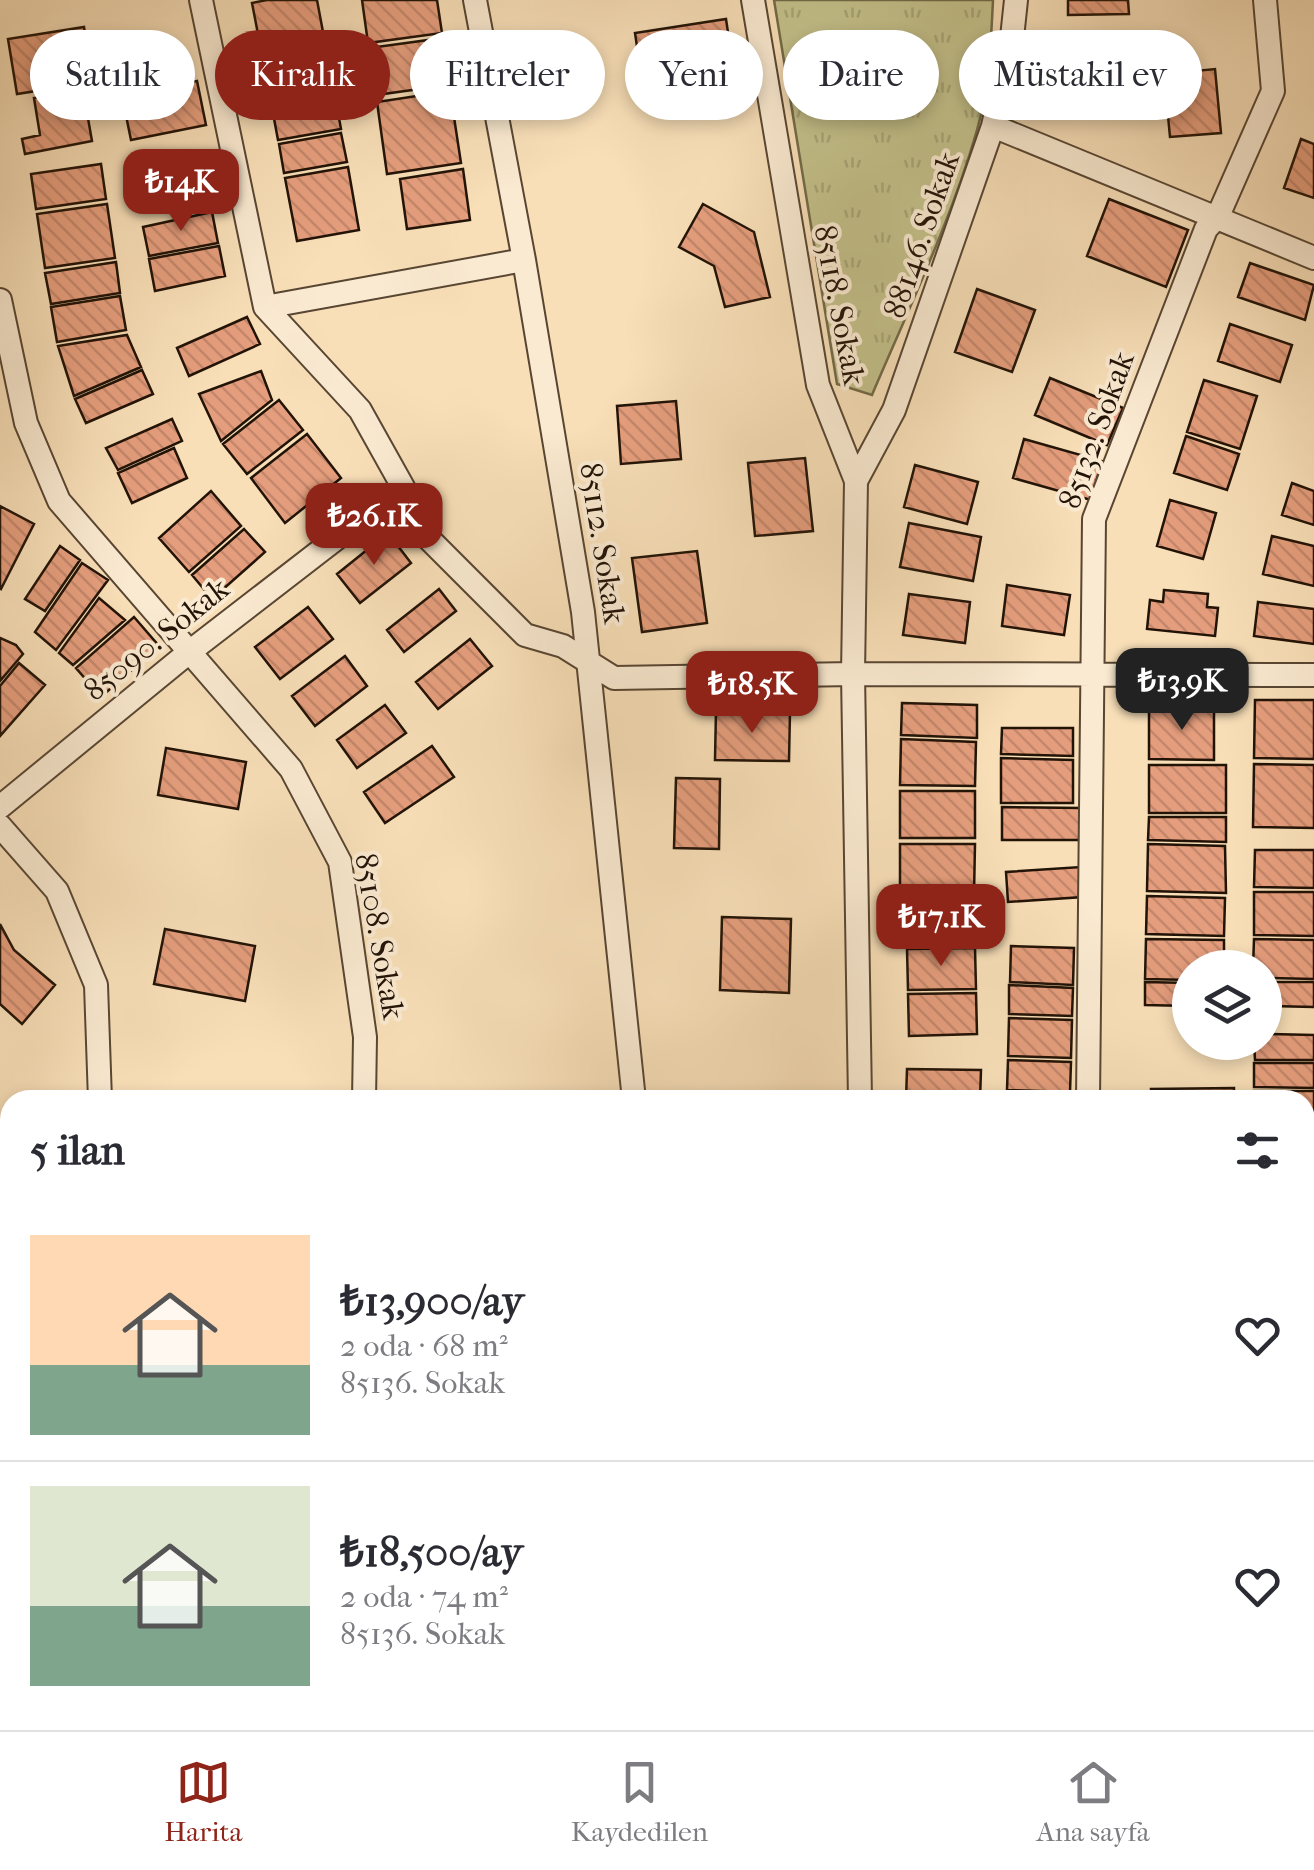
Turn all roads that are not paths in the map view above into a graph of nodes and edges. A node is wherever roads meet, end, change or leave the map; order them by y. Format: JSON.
{"nodes":[{"id":1,"x":201,"y":0,"type":"edge"},
{"id":2,"x":475,"y":0,"type":"edge"},
{"id":3,"x":753,"y":0,"type":"edge"},
{"id":4,"x":1016,"y":0,"type":"edge"},
{"id":5,"x":1265,"y":0,"type":"edge"},
{"id":6,"x":993,"y":126,"type":"junction"},
{"id":7,"x":1218,"y":216,"type":"junction"},
{"id":8,"x":1314,"y":258,"type":"edge"},
{"id":9,"x":524,"y":260,"type":"junction"},
{"id":10,"x":0,"y":300,"type":"edge"},
{"id":11,"x":265,"y":307,"type":"junction"},
{"id":12,"x":3,"y":328,"type":"edge"},
{"id":13,"x":856,"y":481,"type":"junction"},
{"id":14,"x":403,"y":486,"type":"junction"},
{"id":15,"x":188,"y":653,"type":"junction"},
{"id":16,"x":587,"y":660,"type":"junction"},
{"id":17,"x":854,"y":674,"type":"junction"},
{"id":18,"x":1314,"y":675,"type":"edge"},
{"id":19,"x":1090,"y":676,"type":"junction"},
{"id":20,"x":0,"y":807,"type":"edge"},
{"id":21,"x":0,"y":826,"type":"edge"},
{"id":22,"x":100,"y":1090,"type":"edge"},
{"id":23,"x":364,"y":1090,"type":"edge"},
{"id":24,"x":633,"y":1090,"type":"edge"},
{"id":25,"x":860,"y":1090,"type":"edge"},
{"id":26,"x":1088,"y":1090,"type":"edge"}],
"edges":[{"from":1,"to":11,"type":"street"},
{"from":2,"to":9,"type":"street","name":"85112. Sokak"},
{"from":3,"to":13,"type":"street","name":"85118. Sokak"},
{"from":4,"to":6,"type":"street","name":"88146. Sokak"},
{"from":5,"to":7,"type":"street","name":"85132. Sokak"},
{"from":6,"to":7,"type":"street"},
{"from":6,"to":13,"type":"street","name":"88146. Sokak"},
{"from":7,"to":8,"type":"street"},
{"from":7,"to":19,"type":"street","name":"85132. Sokak"},
{"from":9,"to":11,"type":"street"},
{"from":9,"to":16,"type":"street","name":"85112. Sokak"},
{"from":10,"to":12,"type":"street","name":"85108. Sokak"},
{"from":11,"to":14,"type":"street"},
{"from":12,"to":15,"type":"street","name":"85108. Sokak"},
{"from":13,"to":17,"type":"street","name":"85118. Sokak"},
{"from":14,"to":15,"type":"street","name":"85090. Sokak"},
{"from":14,"to":16,"type":"street"},
{"from":15,"to":20,"type":"street","name":"85090. Sokak"},
{"from":15,"to":23,"type":"street","name":"85108. Sokak"},
{"from":16,"to":17,"type":"street"},
{"from":16,"to":24,"type":"street","name":"85112. Sokak"},
{"from":17,"to":19,"type":"street"},
{"from":17,"to":25,"type":"street","name":"85118. Sokak"},
{"from":18,"to":19,"type":"street"},
{"from":19,"to":26,"type":"street","name":"85132. Sokak"},
{"from":21,"to":22,"type":"street"}]}
